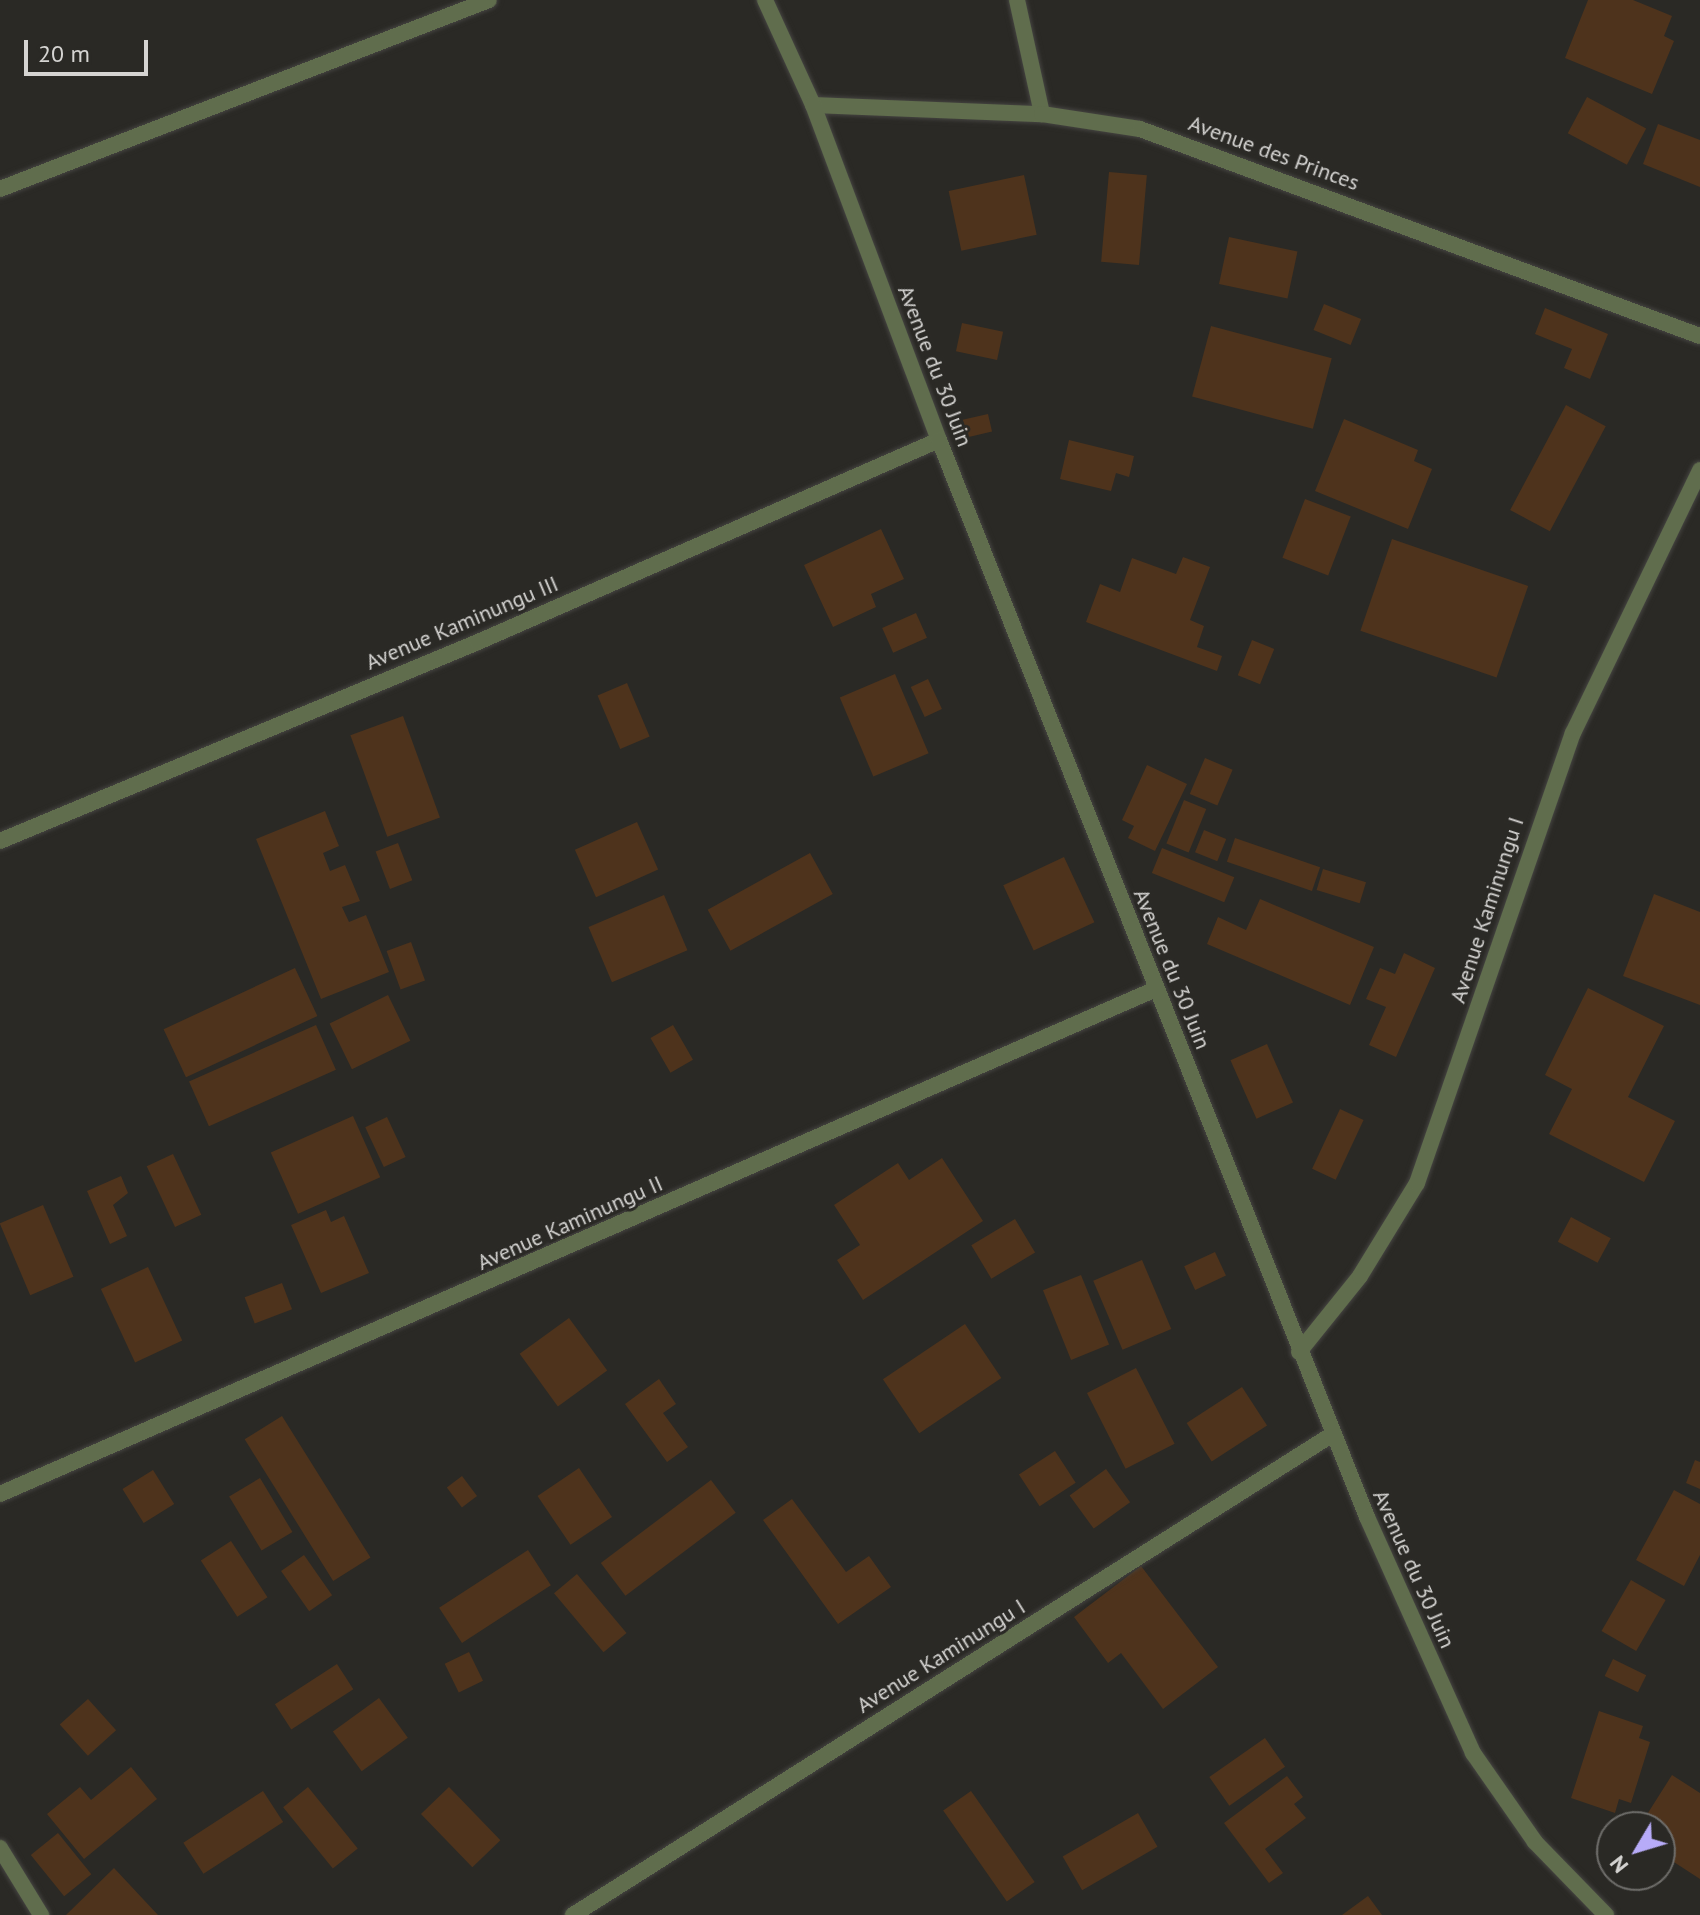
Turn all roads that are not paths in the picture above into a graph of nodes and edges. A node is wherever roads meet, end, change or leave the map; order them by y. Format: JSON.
{"nodes":[{"id":1,"x":489,"y":0,"type":"edge"},
{"id":2,"x":765,"y":0,"type":"edge"},
{"id":3,"x":1017,"y":0,"type":"edge"},
{"id":4,"x":813,"y":105,"type":"junction"},
{"id":5,"x":1042,"y":114,"type":"junction"},
{"id":6,"x":0,"y":189,"type":"edge"},
{"id":7,"x":1700,"y":336,"type":"edge"},
{"id":8,"x":939,"y":440,"type":"junction"},
{"id":9,"x":1700,"y":470,"type":"edge"},
{"id":10,"x":0,"y":841,"type":"edge"},
{"id":11,"x":1156,"y":989,"type":"junction"},
{"id":12,"x":1299,"y":1352,"type":"junction"},
{"id":13,"x":1333,"y":1434,"type":"junction"},
{"id":14,"x":0,"y":1494,"type":"edge"},
{"id":15,"x":0,"y":1848,"type":"edge"},
{"id":16,"x":41,"y":1915,"type":"edge"},
{"id":17,"x":573,"y":1915,"type":"edge"},
{"id":18,"x":1606,"y":1915,"type":"edge"}],
"edges":[{"from":1,"to":6,"type":"street"},
{"from":2,"to":4,"type":"street","name":"Avenue du 30 Juin"},
{"from":3,"to":5,"type":"street"},
{"from":4,"to":5,"type":"street","name":"Avenue des Princes"},
{"from":4,"to":8,"type":"street","name":"Avenue du 30 Juin"},
{"from":5,"to":7,"type":"street","name":"Avenue des Princes"},
{"from":8,"to":10,"type":"street","name":"Avenue Kaminungu III"},
{"from":8,"to":11,"type":"street","name":"Avenue du 30 Juin"},
{"from":9,"to":12,"type":"street","name":"Avenue Kaminungu I"},
{"from":11,"to":12,"type":"street","name":"Avenue du 30 Juin"},
{"from":11,"to":14,"type":"street","name":"Avenue Kaminungu II"},
{"from":12,"to":13,"type":"street","name":"Avenue du 30 Juin"},
{"from":13,"to":17,"type":"street","name":"Avenue Kaminungu I"},
{"from":13,"to":18,"type":"street","name":"Avenue du 30 Juin"},
{"from":15,"to":16,"type":"street"}]}
